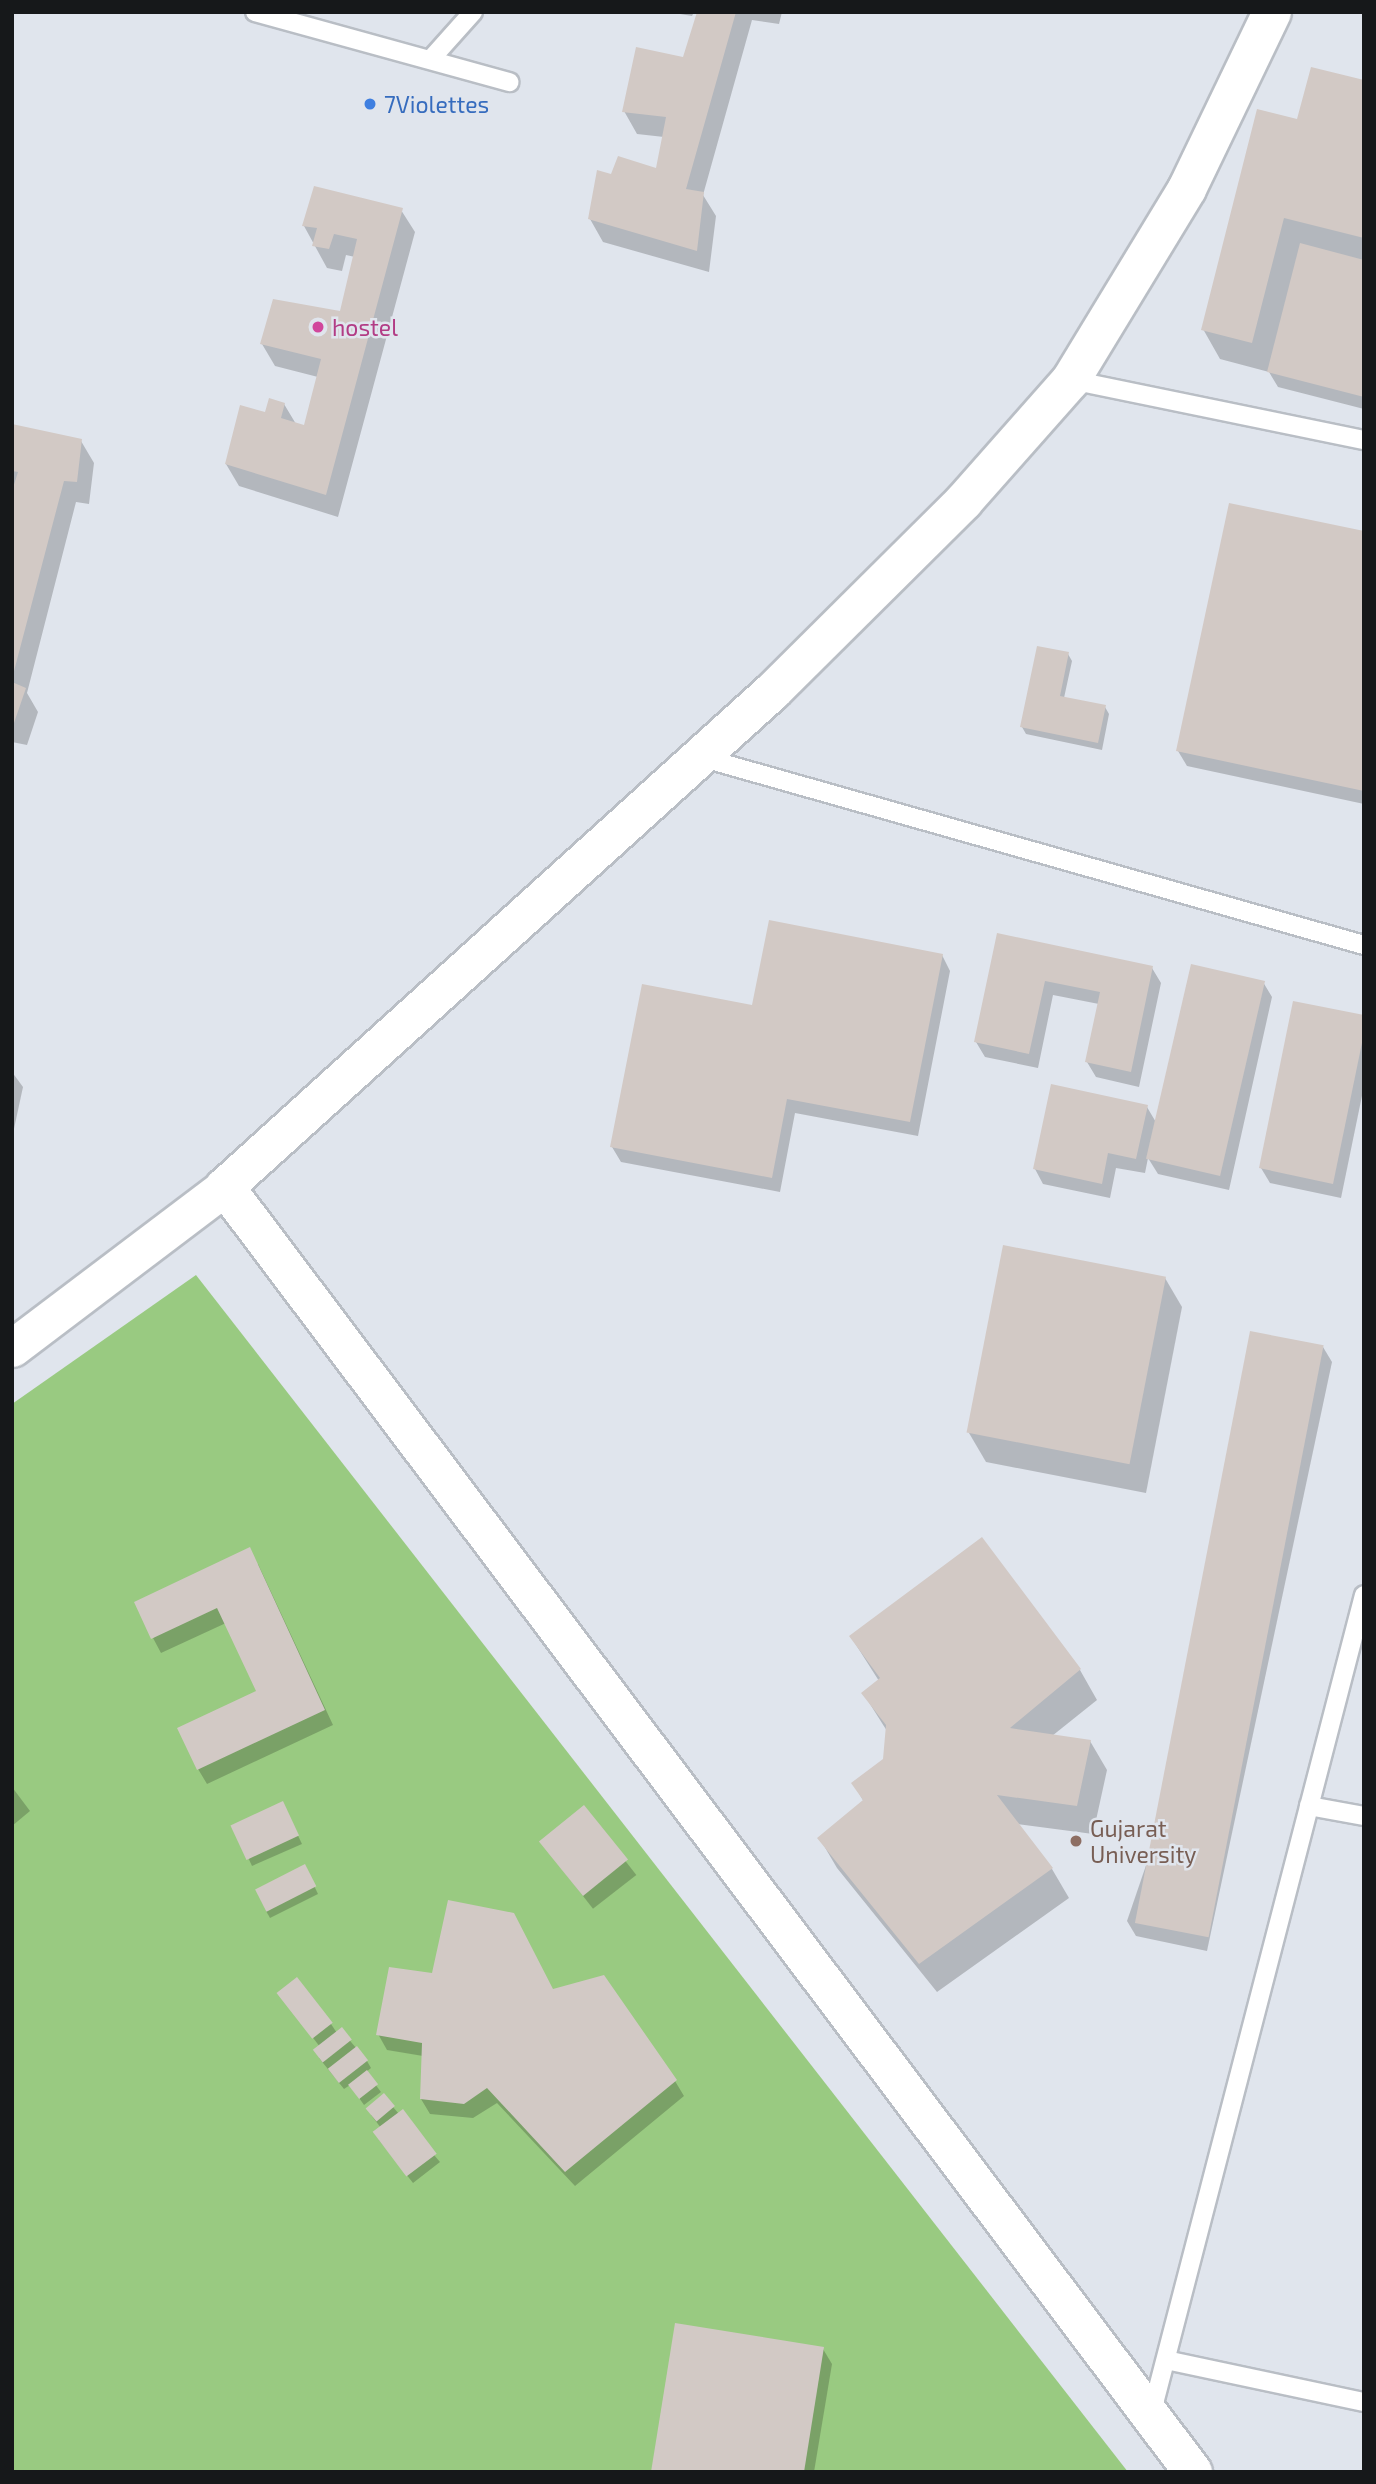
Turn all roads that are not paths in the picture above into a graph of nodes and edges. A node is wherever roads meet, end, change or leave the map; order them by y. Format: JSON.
{"nodes":[{"id":1,"x":255,"y":12,"type":"edge"},
{"id":2,"x":473,"y":12,"type":"edge"},
{"id":3,"x":1272,"y":12,"type":"edge"},
{"id":4,"x":431,"y":60,"type":"junction"},
{"id":5,"x":510,"y":82,"type":"dead end"},
{"id":6,"x":1071,"y":380,"type":"junction"},
{"id":7,"x":1364,"y":440,"type":"edge"},
{"id":8,"x":700,"y":757,"type":"junction"},
{"id":9,"x":1364,"y":944,"type":"edge"},
{"id":10,"x":225,"y":1187,"type":"junction"},
{"id":11,"x":12,"y":1348,"type":"edge"},
{"id":12,"x":1364,"y":1595,"type":"edge"},
{"id":13,"x":1309,"y":1806,"type":"junction"},
{"id":14,"x":1364,"y":1816,"type":"edge"},
{"id":15,"x":1166,"y":2360,"type":"junction"},
{"id":16,"x":1364,"y":2402,"type":"edge"},
{"id":17,"x":1151,"y":2416,"type":"junction"},
{"id":18,"x":1193,"y":2472,"type":"edge"}],
"edges":[{"from":1,"to":4,"type":"lane"},
{"from":2,"to":4,"type":"lane"},
{"from":3,"to":6,"type":"street"},
{"from":4,"to":5,"type":"lane"},
{"from":6,"to":7,"type":"lane"},
{"from":6,"to":8,"type":"street"},
{"from":8,"to":9,"type":"lane"},
{"from":8,"to":10,"type":"street"},
{"from":10,"to":11,"type":"street"},
{"from":10,"to":17,"type":"street"},
{"from":12,"to":13,"type":"lane"},
{"from":13,"to":14,"type":"lane"},
{"from":13,"to":15,"type":"lane"},
{"from":15,"to":16,"type":"lane"},
{"from":15,"to":17,"type":"lane"},
{"from":17,"to":18,"type":"street"}]}
